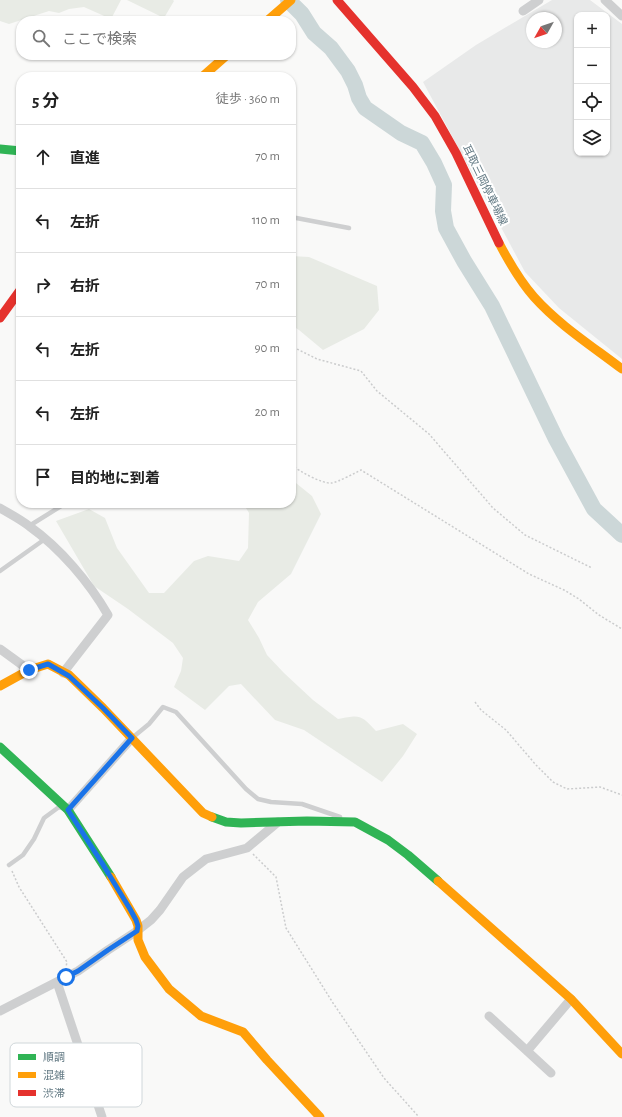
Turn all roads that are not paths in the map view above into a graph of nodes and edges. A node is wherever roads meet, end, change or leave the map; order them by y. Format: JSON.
{"nodes":[{"id":1,"x":337,"y":0,"type":"edge"},
{"id":2,"x":539,"y":0,"type":"edge"},
{"id":3,"x":610,"y":2,"type":"edge"},
{"id":4,"x":288,"y":3,"type":"edge"},
{"id":5,"x":523,"y":11,"type":"dead end"},
{"id":6,"x":273,"y":16,"type":"edge"},
{"id":7,"x":622,"y":16,"type":"edge"},
{"id":8,"x":221,"y":60,"type":"edge"},
{"id":9,"x":208,"y":72,"type":"edge"},
{"id":10,"x":0,"y":149,"type":"edge"},
{"id":11,"x":16,"y":150,"type":"edge"},
{"id":12,"x":296,"y":218,"type":"edge"},
{"id":13,"x":349,"y":228,"type":"dead end"},
{"id":14,"x":16,"y":296,"type":"edge"},
{"id":15,"x":0,"y":318,"type":"edge"},
{"id":16,"x":622,"y":369,"type":"edge"},
{"id":17,"x":0,"y":508,"type":"edge"},
{"id":18,"x":58,"y":508,"type":"edge"},
{"id":19,"x":29,"y":526,"type":"junction"},
{"id":20,"x":45,"y":539,"type":"junction"},
{"id":21,"x":0,"y":571,"type":"edge"},
{"id":22,"x":0,"y":649,"type":"edge"},
{"id":23,"x":29,"y":670,"type":"junction"},
{"id":24,"x":63,"y":673,"type":"junction"},
{"id":25,"x":0,"y":686,"type":"edge"},
{"id":26,"x":132,"y":738,"type":"junction"},
{"id":27,"x":0,"y":747,"type":"edge"},
{"id":28,"x":68,"y":810,"type":"junction"},
{"id":29,"x":278,"y":822,"type":"junction"},
{"id":30,"x":355,"y":822,"type":"junction"},
{"id":31,"x":9,"y":865,"type":"road end"},
{"id":32,"x":137,"y":931,"type":"junction"},
{"id":33,"x":57,"y":982,"type":"junction"},
{"id":34,"x":571,"y":999,"type":"junction"},
{"id":35,"x":0,"y":1011,"type":"edge"},
{"id":36,"x":488,"y":1016,"type":"dead end"},
{"id":37,"x":77,"y":1043,"type":"edge"},
{"id":38,"x":527,"y":1051,"type":"junction"},
{"id":39,"x":622,"y":1054,"type":"edge"},
{"id":40,"x":551,"y":1073,"type":"dead end"},
{"id":41,"x":99,"y":1107,"type":"edge"},
{"id":42,"x":102,"y":1117,"type":"edge"},
{"id":43,"x":320,"y":1117,"type":"edge"}],
"edges":[{"from":1,"to":16,"type":"street","name":"耳取三岡停車場線"},
{"from":2,"to":5,"type":"street"},
{"from":3,"to":7,"type":"street"},
{"from":4,"to":6,"type":"street"},
{"from":8,"to":9,"type":"street"},
{"from":10,"to":11,"type":"street"},
{"from":12,"to":13,"type":"lane"},
{"from":14,"to":15,"type":"street"},
{"from":17,"to":19,"type":"street"},
{"from":18,"to":19,"type":"lane"},
{"from":19,"to":20,"type":"street"},
{"from":20,"to":21,"type":"lane"},
{"from":20,"to":24,"type":"street"},
{"from":22,"to":23,"type":"street"},
{"from":23,"to":24,"type":"street"},
{"from":23,"to":25,"type":"street"},
{"from":24,"to":26,"type":"street"},
{"from":26,"to":28,"type":"street"},
{"from":26,"to":29,"type":"street"},
{"from":26,"to":30,"type":"lane"},
{"from":27,"to":28,"type":"street"},
{"from":28,"to":31,"type":"lane"},
{"from":28,"to":32,"type":"street"},
{"from":29,"to":30,"type":"street"},
{"from":29,"to":32,"type":"street"},
{"from":30,"to":34,"type":"street"},
{"from":32,"to":33,"type":"street"},
{"from":32,"to":43,"type":"street"},
{"from":33,"to":35,"type":"street"},
{"from":33,"to":37,"type":"street"},
{"from":34,"to":38,"type":"street"},
{"from":34,"to":39,"type":"street"},
{"from":36,"to":38,"type":"street"},
{"from":38,"to":40,"type":"street"},
{"from":41,"to":42,"type":"street"}]}
